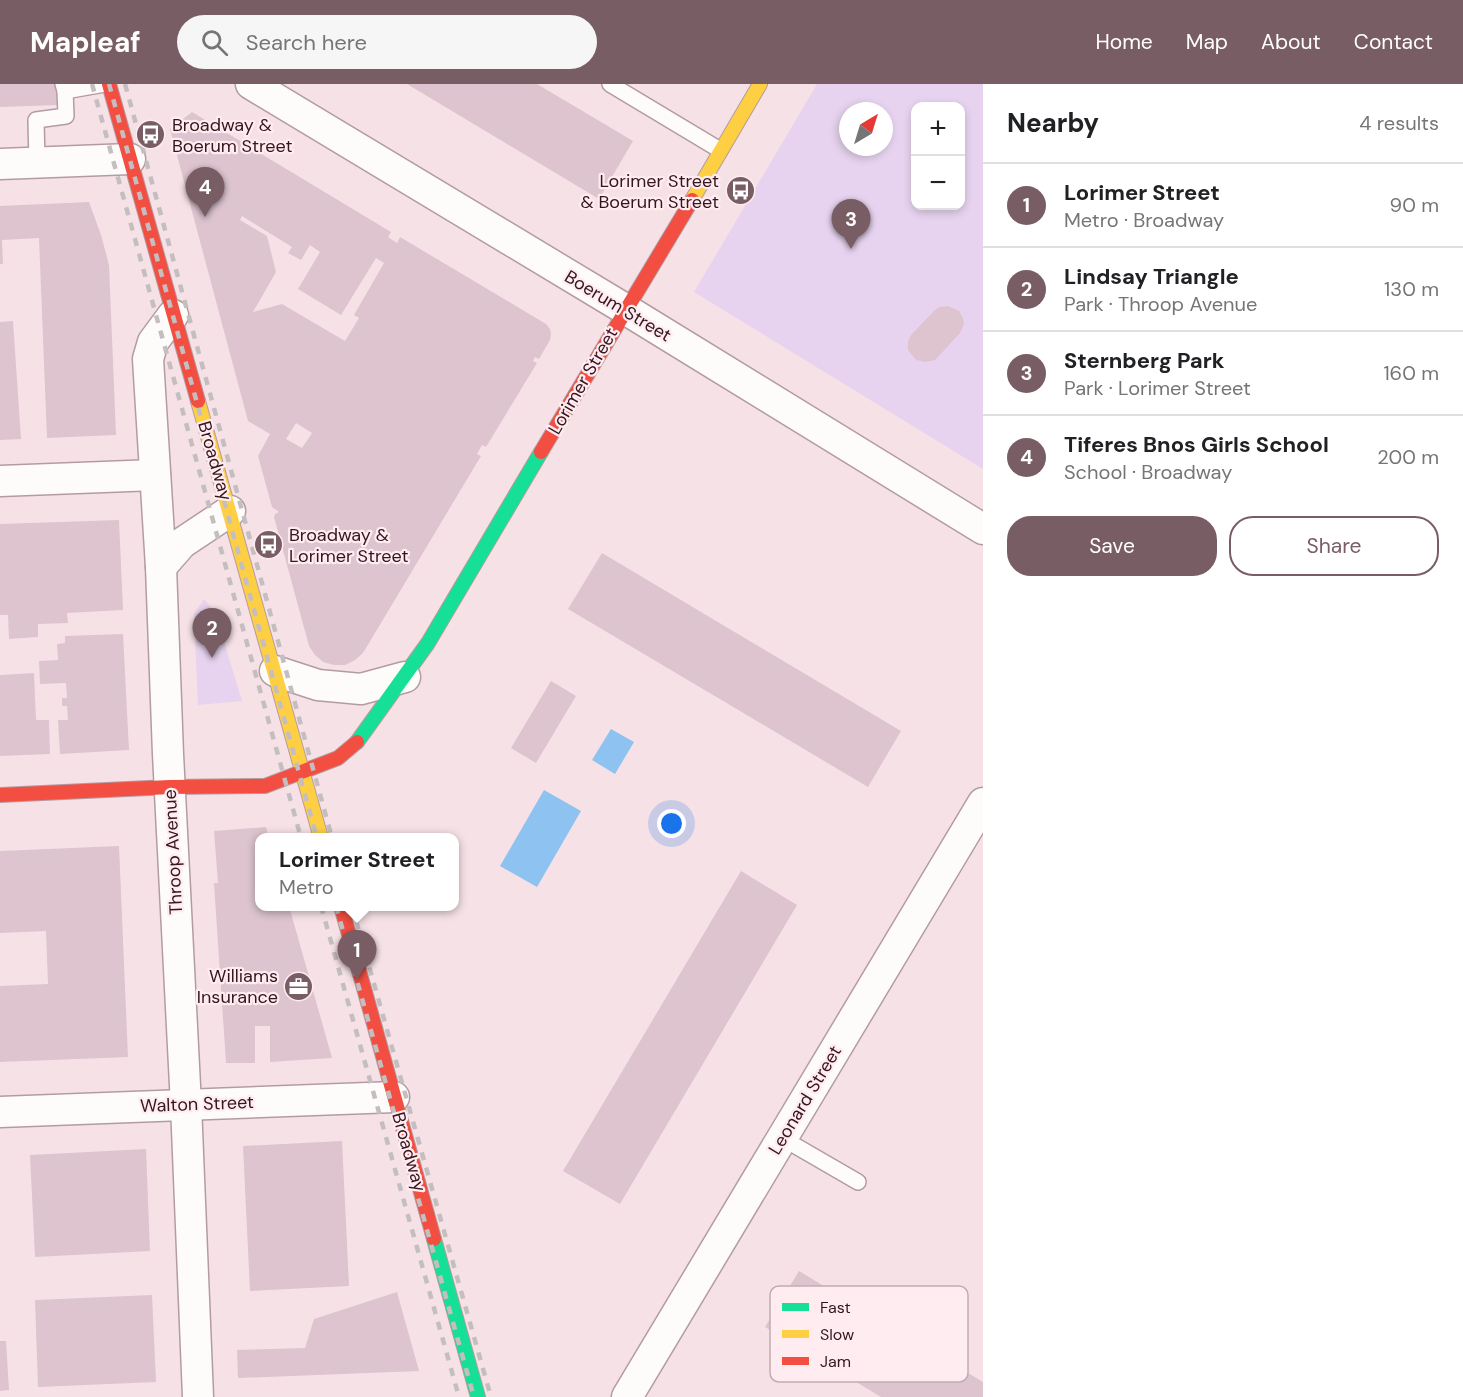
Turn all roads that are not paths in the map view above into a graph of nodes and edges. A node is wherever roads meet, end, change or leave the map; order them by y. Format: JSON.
{"nodes":[{"id":1,"x":107,"y":84,"type":"edge"},
{"id":2,"x":251,"y":84,"type":"edge"},
{"id":3,"x":610,"y":84,"type":"edge"},
{"id":4,"x":760,"y":84,"type":"edge"},
{"id":5,"x":64,"y":88,"type":"edge"},
{"id":6,"x":720,"y":150,"type":"junction"},
{"id":7,"x":130,"y":159,"type":"junction"},
{"id":8,"x":36,"y":163,"type":"junction"},
{"id":9,"x":0,"y":164,"type":"edge"},
{"id":10,"x":625,"y":309,"type":"junction"},
{"id":11,"x":173,"y":315,"type":"junction"},
{"id":12,"x":155,"y":475,"type":"junction"},
{"id":13,"x":0,"y":481,"type":"edge"},
{"id":14,"x":230,"y":511,"type":"junction"},
{"id":15,"x":983,"y":529,"type":"edge"},
{"id":16,"x":161,"y":567,"type":"junction"},
{"id":17,"x":275,"y":671,"type":"junction"},
{"id":18,"x":405,"y":677,"type":"junction"},
{"id":19,"x":302,"y":771,"type":"junction"},
{"id":20,"x":170,"y":787,"type":"junction"},
{"id":21,"x":0,"y":795,"type":"edge"},
{"id":22,"x":983,"y":802,"type":"edge"},
{"id":23,"x":320,"y":833,"type":"edge"},
{"id":24,"x":342,"y":911,"type":"edge"},
{"id":25,"x":394,"y":1097,"type":"junction"},
{"id":26,"x":186,"y":1105,"type":"junction"},
{"id":27,"x":0,"y":1113,"type":"edge"},
{"id":28,"x":782,"y":1138,"type":"junction"},
{"id":29,"x":858,"y":1182,"type":"dead end"},
{"id":30,"x":198,"y":1397,"type":"edge"},
{"id":31,"x":478,"y":1397,"type":"edge"},
{"id":32,"x":627,"y":1397,"type":"edge"}],
"edges":[{"from":1,"to":5,"type":"lane"},
{"from":1,"to":7,"type":"main road","name":"Broadway"},
{"from":2,"to":10,"type":"street","name":"Boerum Street"},
{"from":3,"to":6,"type":"lane"},
{"from":4,"to":6,"type":"main road","name":"Lorimer Street"},
{"from":5,"to":8,"type":"lane"},
{"from":6,"to":10,"type":"main road","name":"Lorimer Street"},
{"from":7,"to":8,"type":"street"},
{"from":7,"to":11,"type":"main road","name":"Broadway"},
{"from":8,"to":9,"type":"street"},
{"from":10,"to":15,"type":"street","name":"Boerum Street"},
{"from":10,"to":18,"type":"main road","name":"Lorimer Street"},
{"from":11,"to":12,"type":"street","name":"Throop Avenue"},
{"from":11,"to":14,"type":"main road","name":"Broadway"},
{"from":12,"to":13,"type":"street"},
{"from":12,"to":16,"type":"street","name":"Throop Avenue"},
{"from":14,"to":16,"type":"street"},
{"from":14,"to":17,"type":"main road","name":"Broadway"},
{"from":16,"to":20,"type":"street","name":"Throop Avenue"},
{"from":17,"to":18,"type":"street"},
{"from":17,"to":19,"type":"main road","name":"Broadway"},
{"from":18,"to":19,"type":"main road","name":"Lorimer Street"},
{"from":19,"to":20,"type":"main road","name":"Lorimer Street"},
{"from":19,"to":23,"type":"main road","name":"Broadway"},
{"from":20,"to":21,"type":"main road","name":"Lorimer Street"},
{"from":20,"to":26,"type":"street","name":"Throop Avenue"},
{"from":22,"to":28,"type":"street","name":"Leonard Street"},
{"from":24,"to":25,"type":"main road","name":"Broadway"},
{"from":25,"to":26,"type":"street","name":"Walton Street"},
{"from":25,"to":31,"type":"main road","name":"Broadway"},
{"from":26,"to":27,"type":"street","name":"Walton Street"},
{"from":26,"to":30,"type":"street","name":"Throop Avenue"},
{"from":28,"to":29,"type":"lane"},
{"from":28,"to":32,"type":"street","name":"Leonard Street"}]}
